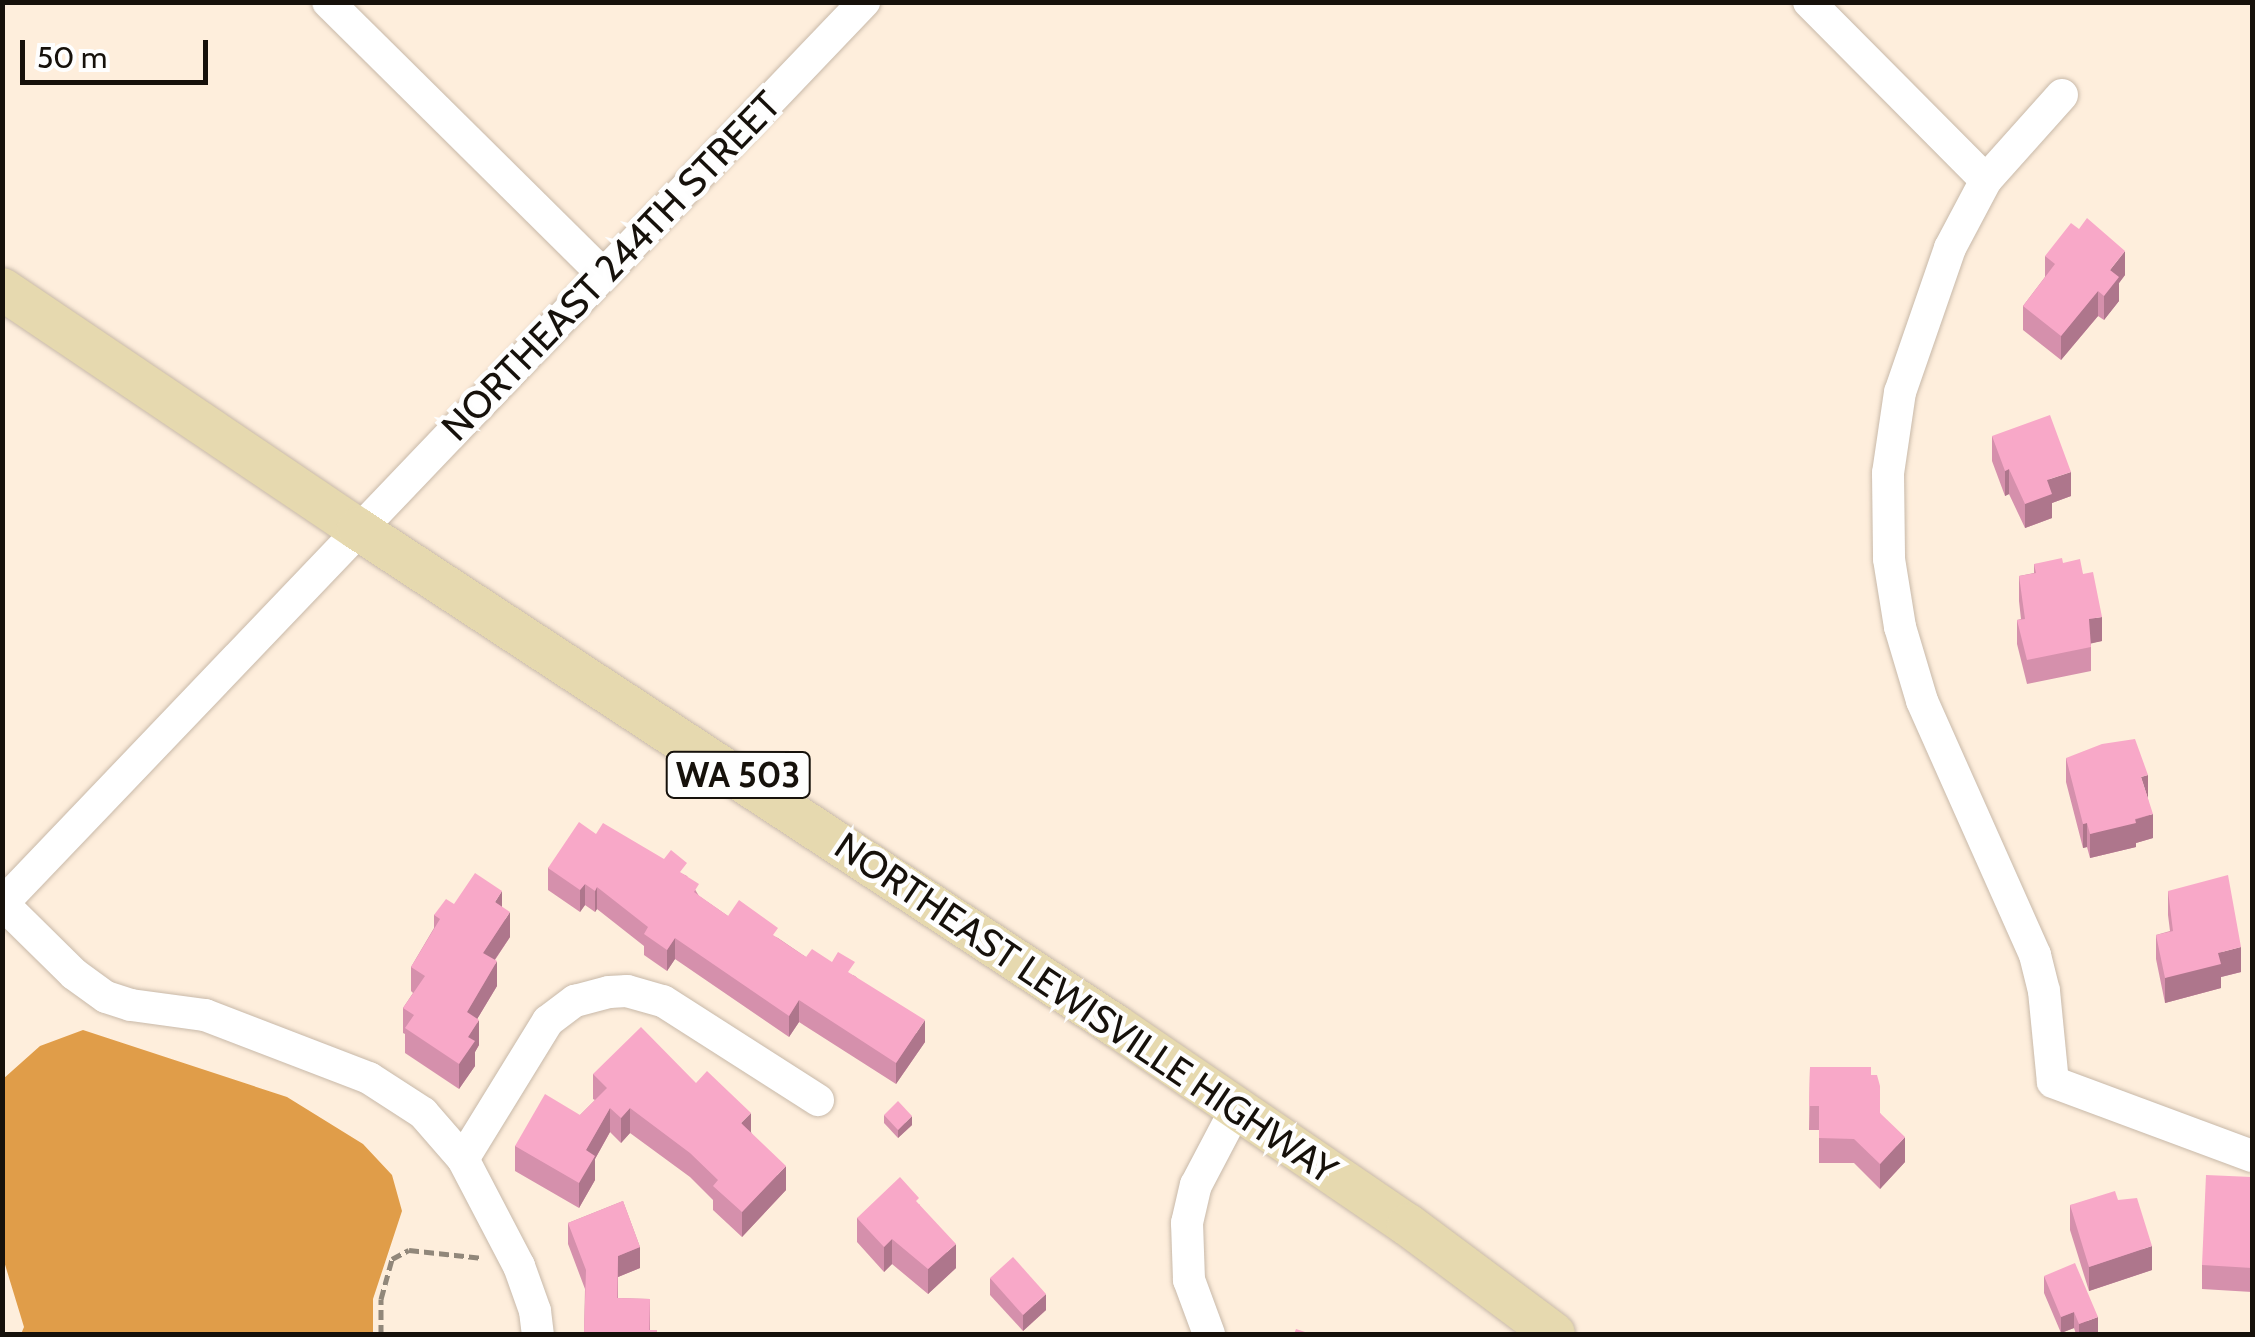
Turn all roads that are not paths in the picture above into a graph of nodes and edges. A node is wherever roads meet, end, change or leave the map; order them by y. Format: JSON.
{"nodes":[{"id":1,"x":328,"y":2,"type":"edge"},
{"id":2,"x":864,"y":2,"type":"edge"},
{"id":3,"x":1809,"y":2,"type":"edge"},
{"id":4,"x":2062,"y":96,"type":"dead end"},
{"id":5,"x":1986,"y":180,"type":"junction"},
{"id":6,"x":602,"y":274,"type":"junction"},
{"id":7,"x":2,"y":289,"type":"edge"},
{"id":8,"x":358,"y":529,"type":"junction"},
{"id":9,"x":3,"y":904,"type":"edge"},
{"id":10,"x":818,"y":1100,"type":"dead end"},
{"id":11,"x":1237,"y":1107,"type":"junction"},
{"id":12,"x":2252,"y":1156,"type":"edge"},
{"id":13,"x":463,"y":1159,"type":"junction"},
{"id":14,"x":538,"y":1334,"type":"edge"},
{"id":15,"x":1209,"y":1334,"type":"edge"},
{"id":16,"x":1554,"y":1334,"type":"edge"}],
"edges":[{"from":1,"to":6,"type":"street"},
{"from":2,"to":6,"type":"street","name":"NORTHEAST 244TH STREET"},
{"from":3,"to":5,"type":"street"},
{"from":4,"to":5,"type":"street"},
{"from":5,"to":12,"type":"street"},
{"from":6,"to":8,"type":"street","name":"NORTHEAST 244TH STREET"},
{"from":7,"to":8,"type":"main road","number":"WA 503"},
{"from":8,"to":9,"type":"street","name":"NORTHEAST 244TH STREET"},
{"from":8,"to":11,"type":"main road","name":"NORTHEAST LEWISVILLE HIGHWAY","number":"WA 503"},
{"from":9,"to":13,"type":"street"},
{"from":10,"to":13,"type":"street"},
{"from":11,"to":15,"type":"street"},
{"from":11,"to":16,"type":"main road","name":"NORTHEAST LEWISVILLE HIGHWAY","number":"WA 503"},
{"from":13,"to":14,"type":"street"}]}
